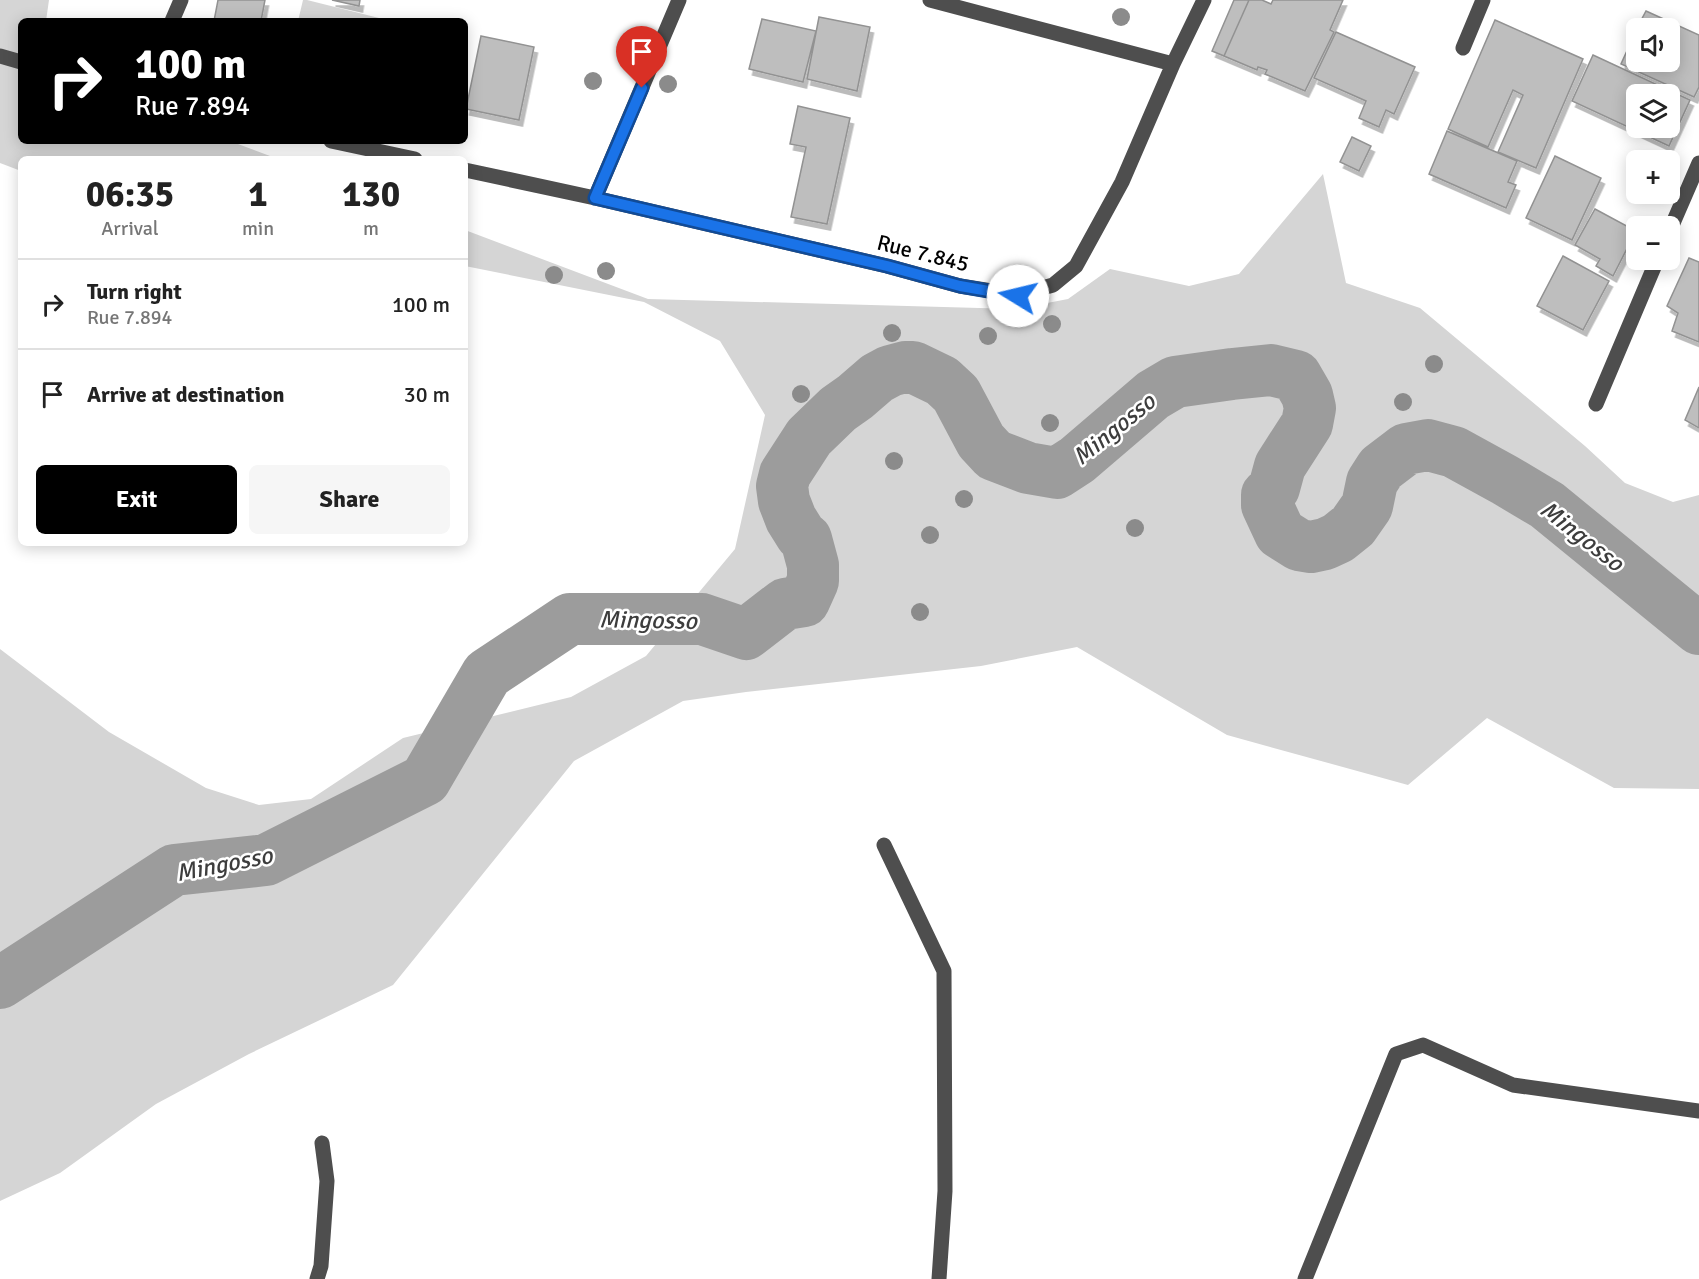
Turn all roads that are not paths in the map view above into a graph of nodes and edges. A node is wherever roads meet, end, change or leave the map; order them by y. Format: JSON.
{"nodes":[{"id":1,"x":181,"y":0,"type":"edge"},
{"id":2,"x":679,"y":0,"type":"edge"},
{"id":3,"x":930,"y":0,"type":"edge"},
{"id":4,"x":1204,"y":0,"type":"edge"},
{"id":5,"x":1483,"y":0,"type":"edge"},
{"id":6,"x":173,"y":18,"type":"edge"},
{"id":7,"x":1463,"y":48,"type":"dead end"},
{"id":8,"x":0,"y":56,"type":"edge"},
{"id":9,"x":18,"y":61,"type":"edge"},
{"id":10,"x":1173,"y":64,"type":"junction"},
{"id":11,"x":345,"y":144,"type":"edge"},
{"id":12,"x":401,"y":156,"type":"edge"},
{"id":13,"x":1699,"y":163,"type":"edge"},
{"id":14,"x":468,"y":171,"type":"edge"},
{"id":15,"x":595,"y":198,"type":"junction"},
{"id":16,"x":1676,"y":216,"type":"edge"},
{"id":17,"x":1653,"y":270,"type":"edge"},
{"id":18,"x":1596,"y":404,"type":"dead end"},
{"id":19,"x":884,"y":845,"type":"dead end"},
{"id":20,"x":1699,"y":1111,"type":"edge"},
{"id":21,"x":322,"y":1143,"type":"dead end"},
{"id":22,"x":317,"y":1279,"type":"edge"},
{"id":23,"x":939,"y":1279,"type":"edge"},
{"id":24,"x":1305,"y":1279,"type":"edge"}],
"edges":[{"from":1,"to":6,"type":"street"},
{"from":2,"to":15,"type":"street"},
{"from":3,"to":10,"type":"street"},
{"from":4,"to":10,"type":"street","name":"Rue 7.845"},
{"from":5,"to":7,"type":"street"},
{"from":8,"to":9,"type":"street"},
{"from":10,"to":15,"type":"street","name":"Rue 7.845"},
{"from":11,"to":12,"type":"street"},
{"from":13,"to":16,"type":"street"},
{"from":14,"to":15,"type":"street","name":"Rue 7.845"},
{"from":17,"to":18,"type":"street"},
{"from":19,"to":23,"type":"street"},
{"from":20,"to":24,"type":"street"},
{"from":21,"to":22,"type":"street"}]}
